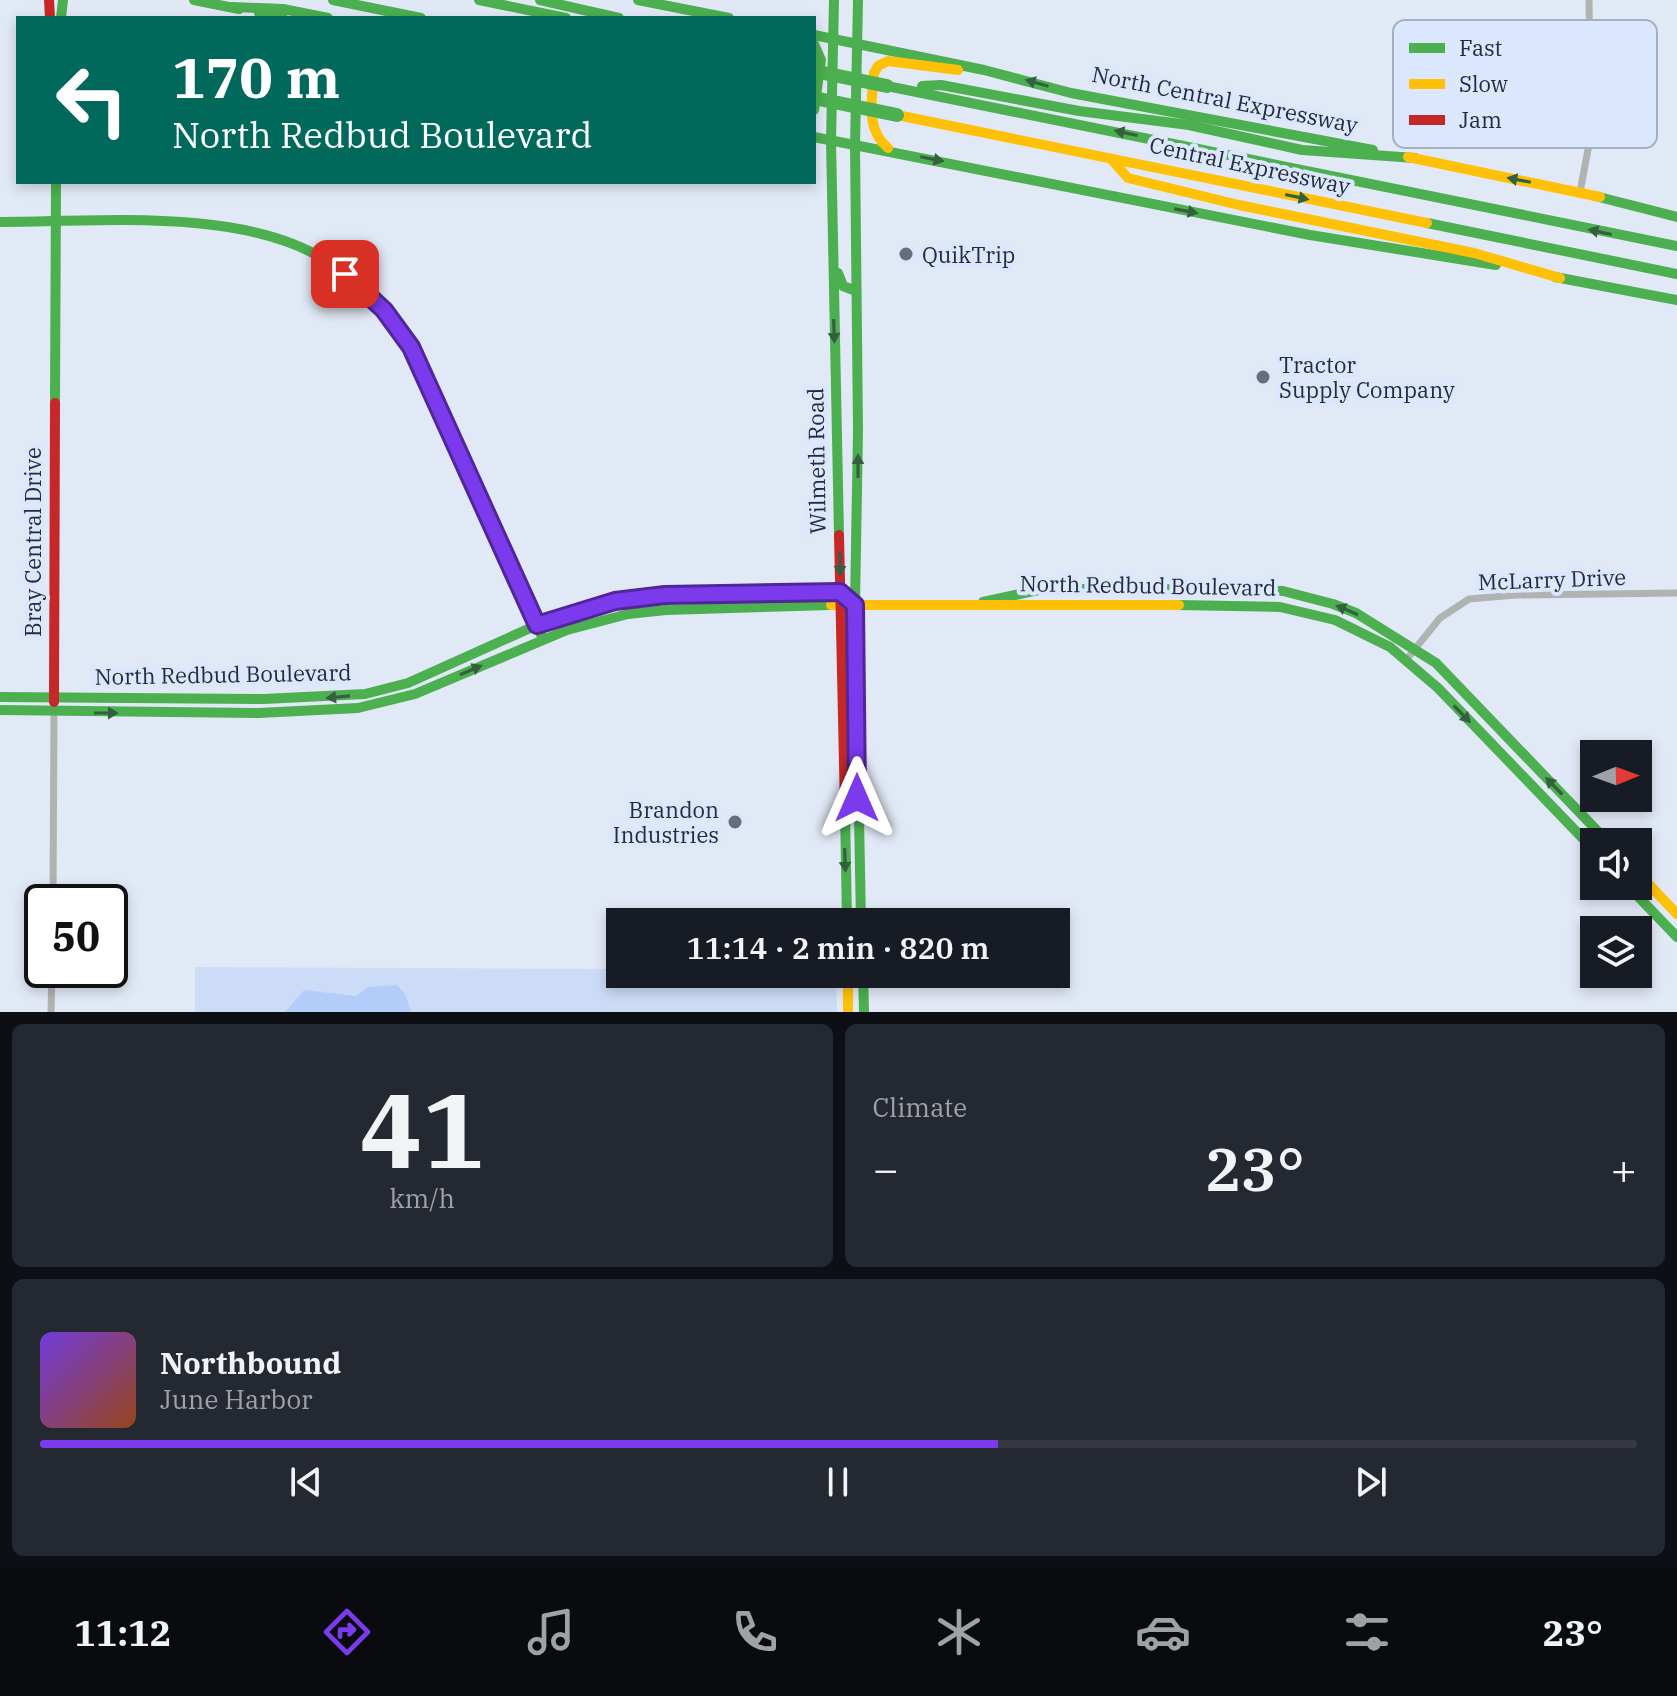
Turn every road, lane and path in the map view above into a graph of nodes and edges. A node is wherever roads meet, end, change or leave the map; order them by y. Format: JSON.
{"nodes":[{"id":1,"x":194,"y":0,"type":"edge"},
{"id":2,"x":333,"y":0,"type":"edge"},
{"id":3,"x":479,"y":0,"type":"edge"},
{"id":4,"x":540,"y":0,"type":"edge"},
{"id":5,"x":638,"y":0,"type":"edge"},
{"id":6,"x":834,"y":0,"type":"edge"},
{"id":7,"x":858,"y":0,"type":"edge"},
{"id":8,"x":1589,"y":0,"type":"edge"},
{"id":9,"x":233,"y":7,"type":"junction"},
{"id":10,"x":274,"y":16,"type":"edge"},
{"id":11,"x":318,"y":16,"type":"edge"},
{"id":12,"x":411,"y":16,"type":"edge"},
{"id":13,"x":556,"y":16,"type":"edge"},
{"id":14,"x":610,"y":16,"type":"edge"},
{"id":15,"x":719,"y":16,"type":"edge"},
{"id":16,"x":1589,"y":20,"type":"edge"},
{"id":17,"x":816,"y":36,"type":"edge"},
{"id":18,"x":834,"y":40,"type":"junction"},
{"id":19,"x":859,"y":46,"type":"junction"},
{"id":20,"x":816,"y":49,"type":"edge"},
{"id":21,"x":984,"y":70,"type":"junction"},
{"id":22,"x":816,"y":71,"type":"edge"},
{"id":23,"x":887,"y":86,"type":"junction"},
{"id":24,"x":816,"y":96,"type":"edge"},
{"id":25,"x":816,"y":98,"type":"edge"},
{"id":26,"x":816,"y":137,"type":"edge"},
{"id":27,"x":831,"y":141,"type":"junction"},
{"id":28,"x":855,"y":146,"type":"junction"},
{"id":29,"x":1588,"y":148,"type":"edge"},
{"id":30,"x":895,"y":152,"type":"junction"},
{"id":31,"x":1415,"y":158,"type":"junction"},
{"id":32,"x":1111,"y":159,"type":"junction"},
{"id":33,"x":56,"y":184,"type":"edge"},
{"id":34,"x":1580,"y":192,"type":"junction"},
{"id":35,"x":832,"y":196,"type":"junction"},
{"id":36,"x":1677,"y":214,"type":"edge"},
{"id":37,"x":0,"y":222,"type":"edge"},
{"id":38,"x":56,"y":222,"type":"junction"},
{"id":39,"x":1677,"y":246,"type":"edge"},
{"id":40,"x":1677,"y":274,"type":"edge"},
{"id":41,"x":1560,"y":278,"type":"junction"},
{"id":42,"x":856,"y":291,"type":"junction"},
{"id":43,"x":1677,"y":300,"type":"edge"},
{"id":44,"x":837,"y":430,"type":"junction"},
{"id":45,"x":858,"y":430,"type":"junction"},
{"id":46,"x":1677,"y":593,"type":"edge"},
{"id":47,"x":845,"y":601,"type":"junction"},
{"id":48,"x":540,"y":632,"type":"junction"},
{"id":49,"x":1410,"y":654,"type":"junction"},
{"id":50,"x":0,"y":697,"type":"edge"},
{"id":51,"x":54,"y":705,"type":"junction"},
{"id":52,"x":0,"y":710,"type":"edge"},
{"id":53,"x":1595,"y":828,"type":"edge"},
{"id":54,"x":1580,"y":835,"type":"edge"},
{"id":55,"x":53,"y":884,"type":"edge"},
{"id":56,"x":1652,"y":891,"type":"edge"},
{"id":57,"x":1648,"y":900,"type":"edge"},
{"id":58,"x":847,"y":908,"type":"edge"},
{"id":59,"x":861,"y":908,"type":"edge"},
{"id":60,"x":1671,"y":916,"type":"edge"},
{"id":61,"x":1677,"y":937,"type":"edge"},
{"id":62,"x":52,"y":988,"type":"edge"},
{"id":63,"x":848,"y":988,"type":"edge"},
{"id":64,"x":863,"y":988,"type":"edge"},
{"id":65,"x":51,"y":1012,"type":"edge"},
{"id":66,"x":848,"y":1012,"type":"edge"},
{"id":67,"x":864,"y":1012,"type":"edge"}],
"edges":[{"from":1,"to":9,"type":"main road"},
{"from":2,"to":12,"type":"main road"},
{"from":3,"to":13,"type":"main road"},
{"from":4,"to":14,"type":"main road"},
{"from":5,"to":15,"type":"main road"},
{"from":6,"to":18,"type":"main road","name":"Wilmeth Road"},
{"from":7,"to":19,"type":"main road","name":"Wilmeth Road"},
{"from":8,"to":16,"type":"street"},
{"from":9,"to":10,"type":"main road"},
{"from":9,"to":11,"type":"main road"},
{"from":17,"to":18,"type":"main road","name":"North Central Expressway"},
{"from":18,"to":19,"type":"main road","name":"North Central Expressway"},
{"from":18,"to":27,"type":"main road","name":"Wilmeth Road"},
{"from":19,"to":21,"type":"main road","name":"North Central Expressway"},
{"from":19,"to":28,"type":"main road","name":"Wilmeth Road"},
{"from":20,"to":24,"type":"main road"},
{"from":21,"to":30,"type":"main road"},
{"from":31,"to":21,"type":"main road","name":"North Central Expressway","one_way":true},
{"from":22,"to":23,"type":"main road","name":"Central Expressway","bridge":true},
{"from":23,"to":31,"type":"main road"},
{"from":39,"to":23,"type":"main road","name":"Central Expressway","one_way":true},
{"from":25,"to":32,"type":"main road","name":"Central Expressway","bridge":true},
{"from":26,"to":27,"type":"main road"},
{"from":27,"to":28,"type":"main road"},
{"from":27,"to":35,"type":"main road","name":"Wilmeth Road"},
{"from":28,"to":30,"type":"main road"},
{"from":28,"to":42,"type":"main road","name":"Wilmeth Road"},
{"from":29,"to":34,"type":"street"},
{"from":30,"to":41,"type":"main road","one_way":true},
{"from":34,"to":31,"type":"main road","name":"North Central Expressway","one_way":true},
{"from":32,"to":40,"type":"main road","name":"Central Expressway","one_way":true},
{"from":32,"to":41,"type":"main road"},
{"from":33,"to":38,"type":"main road","name":"Bray Central Drive"},
{"from":34,"to":36,"type":"main road","name":"North Central Expressway"},
{"from":35,"to":42,"type":"main road"},
{"from":35,"to":44,"type":"main road","name":"Wilmeth Road","one_way":true},
{"from":37,"to":38,"type":"main road"},
{"from":38,"to":48,"type":"main road"},
{"from":38,"to":51,"type":"main road","name":"Bray Central Drive"},
{"from":41,"to":43,"type":"main road"},
{"from":42,"to":45,"type":"main road","name":"Wilmeth Road"},
{"from":44,"to":45,"type":"main road"},
{"from":44,"to":47,"type":"main road","name":"Wilmeth Road","one_way":true},
{"from":47,"to":45,"type":"main road","name":"Wilmeth Road","one_way":true},
{"from":46,"to":49,"type":"street","name":"McLarry Drive"},
{"from":47,"to":48,"type":"main road","name":"North Redbud Boulevard"},
{"from":47,"to":49,"type":"main road","name":"North Redbud Boulevard"},
{"from":47,"to":58,"type":"main road","name":"Wilmeth Road","one_way":true},
{"from":47,"to":59,"type":"main road","name":"Wilmeth Road"},
{"from":48,"to":51,"type":"main road","name":"North Redbud Boulevard"},
{"from":53,"to":49,"type":"main road","one_way":true},
{"from":49,"to":54,"type":"main road","one_way":true},
{"from":50,"to":51,"type":"main road","name":"North Redbud Boulevard"},
{"from":51,"to":52,"type":"main road","name":"North Redbud Boulevard"},
{"from":51,"to":55,"type":"street","name":"Bray Central Drive"},
{"from":56,"to":60,"type":"main road"},
{"from":57,"to":60,"type":"main road"},
{"from":60,"to":61,"type":"main road"},
{"from":62,"to":65,"type":"street"},
{"from":63,"to":66,"type":"main road"},
{"from":64,"to":67,"type":"main road"}]}
